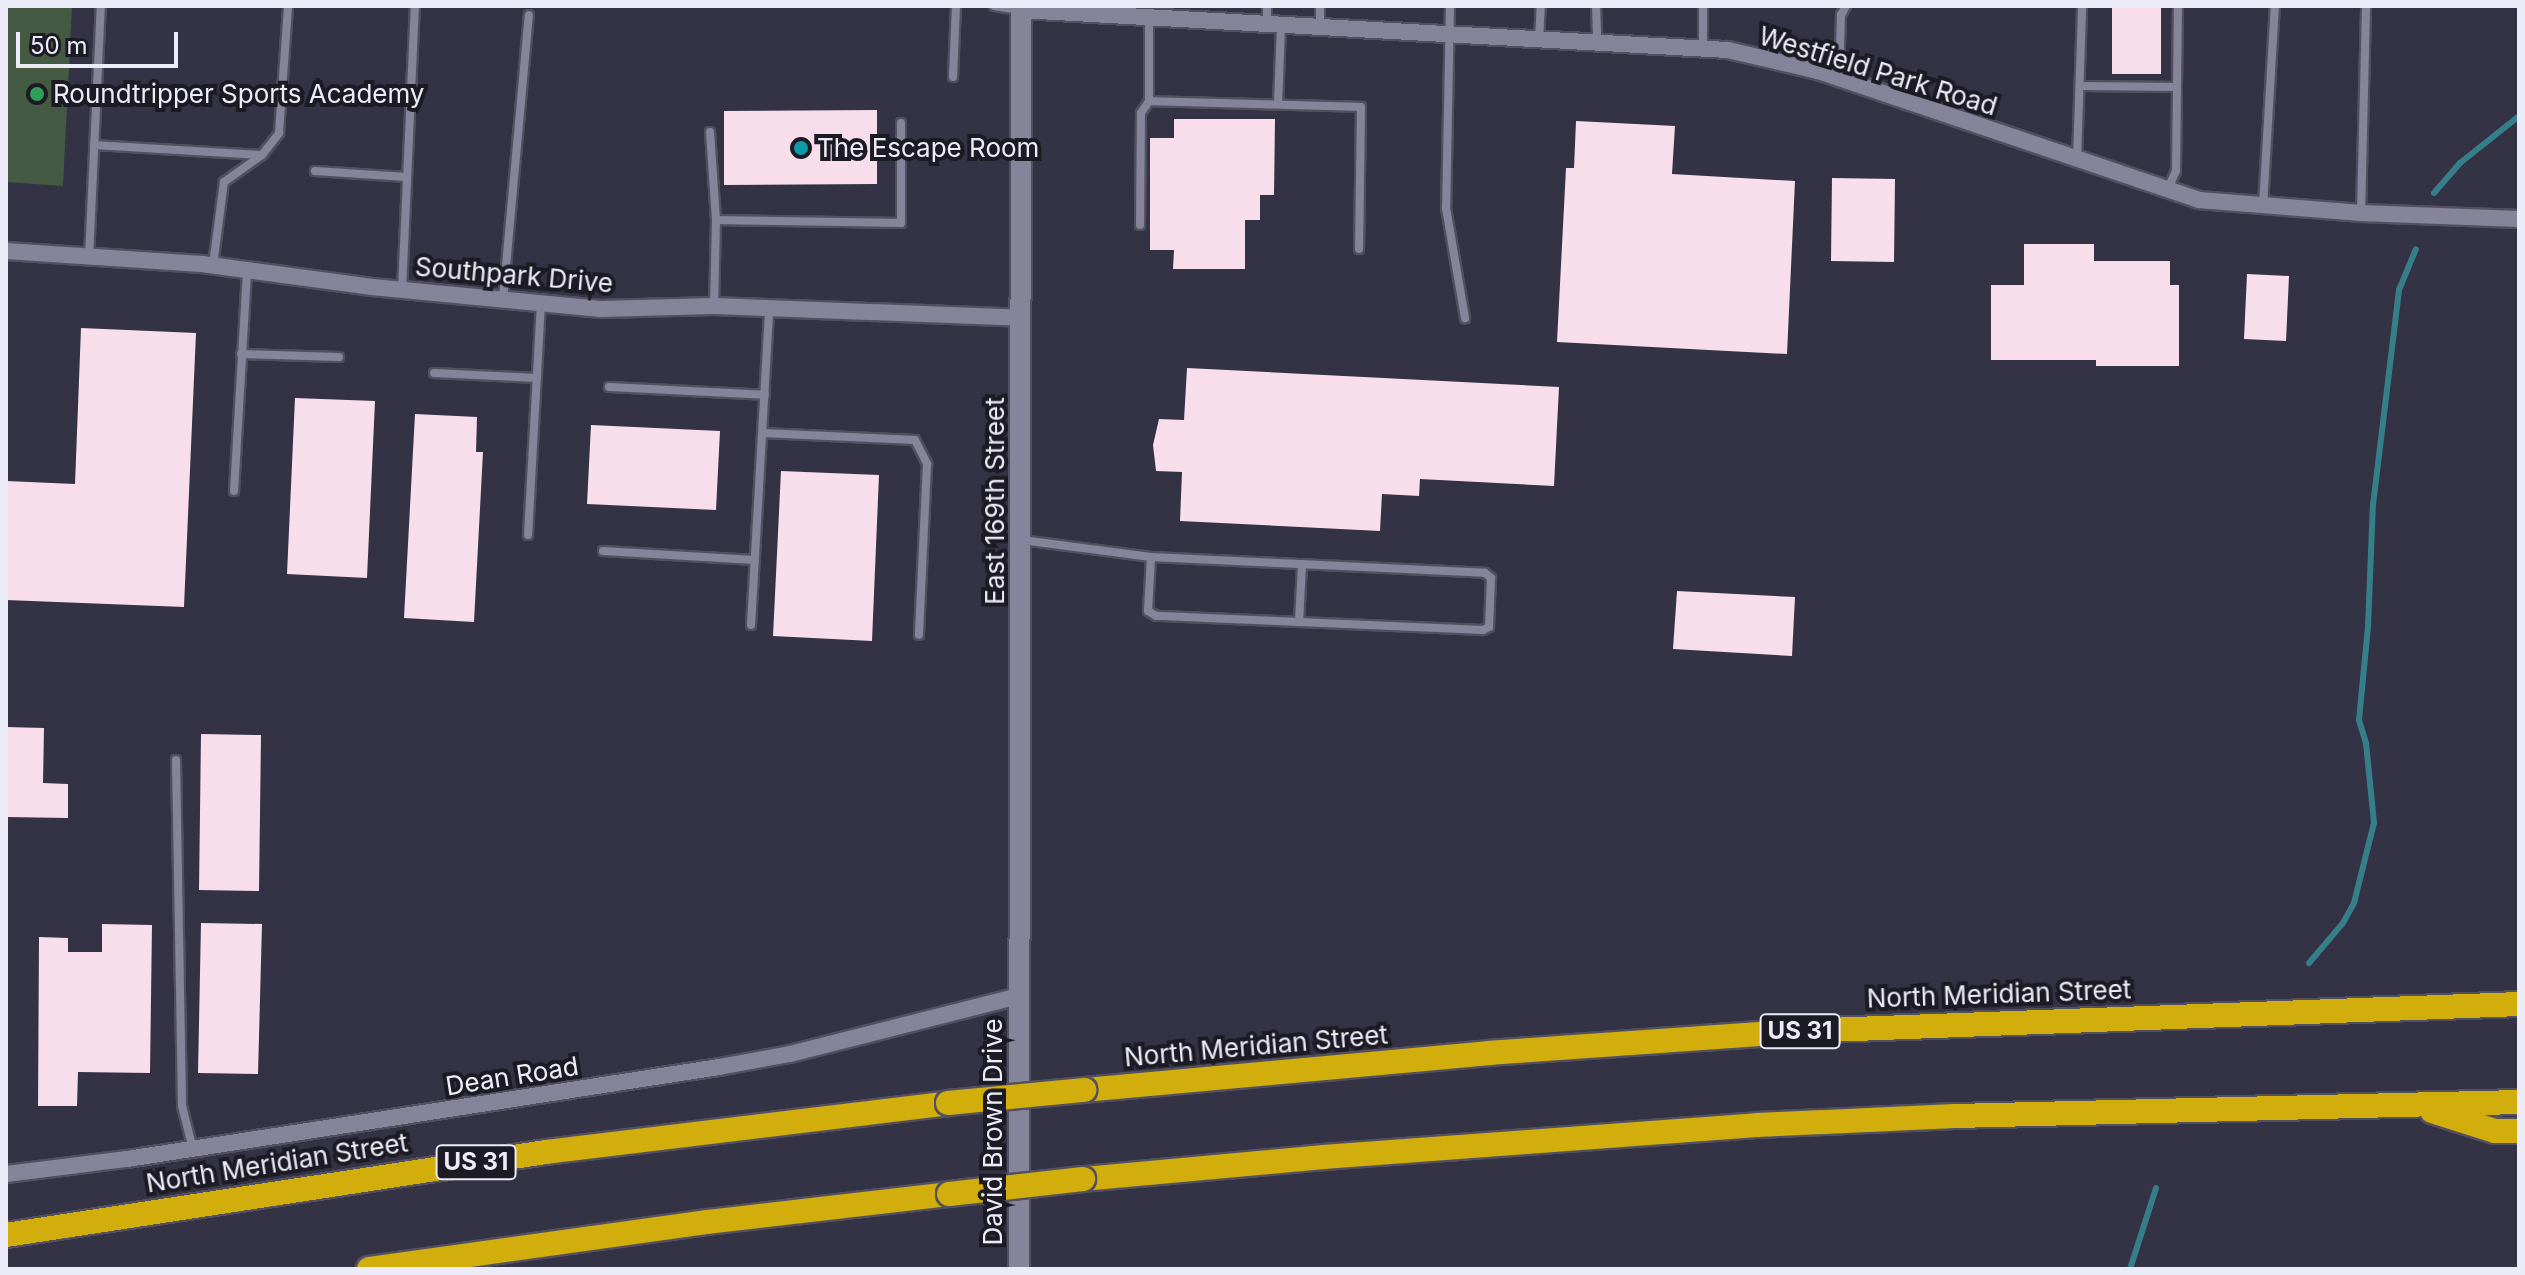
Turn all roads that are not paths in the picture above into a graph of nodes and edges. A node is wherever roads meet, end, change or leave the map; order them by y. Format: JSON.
{"nodes":[{"id":1,"x":101,"y":6,"type":"edge"},
{"id":2,"x":288,"y":6,"type":"edge"},
{"id":3,"x":415,"y":6,"type":"edge"},
{"id":4,"x":956,"y":6,"type":"edge"},
{"id":5,"x":994,"y":6,"type":"edge"},
{"id":6,"x":1267,"y":6,"type":"edge"},
{"id":7,"x":1320,"y":6,"type":"edge"},
{"id":8,"x":1450,"y":6,"type":"edge"},
{"id":9,"x":1541,"y":6,"type":"edge"},
{"id":10,"x":1596,"y":6,"type":"edge"},
{"id":11,"x":1703,"y":6,"type":"edge"},
{"id":12,"x":1846,"y":6,"type":"edge"},
{"id":13,"x":2082,"y":6,"type":"edge"},
{"id":14,"x":2178,"y":6,"type":"edge"},
{"id":15,"x":2275,"y":6,"type":"edge"},
{"id":16,"x":2366,"y":6,"type":"edge"},
{"id":17,"x":1021,"y":8,"type":"edge"},
{"id":18,"x":529,"y":15,"type":"dead end"},
{"id":19,"x":1149,"y":19,"type":"junction"},
{"id":20,"x":1274,"y":27,"type":"junction"},
{"id":21,"x":1320,"y":28,"type":"junction"},
{"id":22,"x":1448,"y":35,"type":"junction"},
{"id":23,"x":1539,"y":40,"type":"junction"},
{"id":24,"x":1597,"y":42,"type":"junction"},
{"id":25,"x":1703,"y":48,"type":"junction"},
{"id":26,"x":953,"y":77,"type":"dead end"},
{"id":27,"x":1839,"y":78,"type":"junction"},
{"id":28,"x":2081,"y":86,"type":"junction"},
{"id":29,"x":2177,"y":87,"type":"junction"},
{"id":30,"x":1149,"y":101,"type":"junction"},
{"id":31,"x":1278,"y":104,"type":"junction"},
{"id":32,"x":901,"y":123,"type":"dead end"},
{"id":33,"x":710,"y":132,"type":"dead end"},
{"id":34,"x":94,"y":145,"type":"junction"},
{"id":35,"x":262,"y":155,"type":"junction"},
{"id":36,"x":2077,"y":161,"type":"junction"},
{"id":37,"x":315,"y":171,"type":"dead end"},
{"id":38,"x":407,"y":177,"type":"junction"},
{"id":39,"x":2167,"y":191,"type":"junction"},
{"id":40,"x":2263,"y":207,"type":"junction"},
{"id":41,"x":2361,"y":213,"type":"junction"},
{"id":42,"x":2519,"y":219,"type":"edge"},
{"id":43,"x":716,"y":220,"type":"junction"},
{"id":44,"x":1140,"y":225,"type":"dead end"},
{"id":45,"x":1359,"y":249,"type":"dead end"},
{"id":46,"x":6,"y":251,"type":"edge"},
{"id":47,"x":89,"y":257,"type":"junction"},
{"id":48,"x":213,"y":266,"type":"junction"},
{"id":49,"x":247,"y":270,"type":"junction"},
{"id":50,"x":402,"y":290,"type":"junction"},
{"id":51,"x":503,"y":300,"type":"junction"},
{"id":52,"x":541,"y":303,"type":"junction"},
{"id":53,"x":714,"y":306,"type":"junction"},
{"id":54,"x":769,"y":308,"type":"junction"},
{"id":55,"x":1021,"y":318,"type":"junction"},
{"id":56,"x":1465,"y":318,"type":"dead end"},
{"id":57,"x":241,"y":354,"type":"junction"},
{"id":58,"x":339,"y":357,"type":"dead end"},
{"id":59,"x":434,"y":373,"type":"dead end"},
{"id":60,"x":537,"y":378,"type":"junction"},
{"id":61,"x":609,"y":387,"type":"dead end"},
{"id":62,"x":765,"y":395,"type":"junction"},
{"id":63,"x":763,"y":433,"type":"junction"},
{"id":64,"x":234,"y":491,"type":"dead end"},
{"id":65,"x":528,"y":535,"type":"dead end"},
{"id":66,"x":1022,"y":540,"type":"junction"},
{"id":67,"x":603,"y":551,"type":"dead end"},
{"id":68,"x":1151,"y":557,"type":"junction"},
{"id":69,"x":755,"y":560,"type":"junction"},
{"id":70,"x":1302,"y":564,"type":"junction"},
{"id":71,"x":1299,"y":622,"type":"junction"},
{"id":72,"x":751,"y":625,"type":"dead end"},
{"id":73,"x":919,"y":635,"type":"dead end"},
{"id":74,"x":176,"y":760,"type":"dead end"},
{"id":75,"x":1020,"y":996,"type":"junction"},
{"id":76,"x":2519,"y":1004,"type":"edge"},
{"id":77,"x":2519,"y":1102,"type":"edge"},
{"id":78,"x":2411,"y":1104,"type":"junction"},
{"id":79,"x":2519,"y":1131,"type":"edge"},
{"id":80,"x":193,"y":1149,"type":"junction"},
{"id":81,"x":6,"y":1174,"type":"edge"},
{"id":82,"x":6,"y":1235,"type":"edge"},
{"id":83,"x":369,"y":1269,"type":"edge"},
{"id":84,"x":1019,"y":1269,"type":"edge"}],
"edges":[{"from":1,"to":34,"type":"lane"},
{"from":2,"to":35,"type":"lane"},
{"from":3,"to":38,"type":"lane"},
{"from":4,"to":26,"type":"lane"},
{"from":5,"to":17,"type":"lane"},
{"from":6,"to":20,"type":"lane"},
{"from":7,"to":21,"type":"lane"},
{"from":8,"to":22,"type":"lane"},
{"from":9,"to":23,"type":"lane"},
{"from":10,"to":24,"type":"lane"},
{"from":11,"to":25,"type":"lane"},
{"from":12,"to":27,"type":"lane"},
{"from":13,"to":28,"type":"lane"},
{"from":14,"to":29,"type":"lane"},
{"from":15,"to":40,"type":"lane"},
{"from":16,"to":41,"type":"lane"},
{"from":17,"to":19,"type":"street","name":"Westfield Park Road"},
{"from":17,"to":55,"type":"street","name":"East 169th Street"},
{"from":18,"to":51,"type":"lane"},
{"from":19,"to":20,"type":"street","name":"Westfield Park Road"},
{"from":19,"to":30,"type":"lane"},
{"from":20,"to":21,"type":"street","name":"Westfield Park Road"},
{"from":20,"to":31,"type":"lane"},
{"from":21,"to":22,"type":"street","name":"Westfield Park Road"},
{"from":22,"to":23,"type":"street","name":"Westfield Park Road"},
{"from":22,"to":56,"type":"lane"},
{"from":23,"to":24,"type":"street","name":"Westfield Park Road"},
{"from":24,"to":25,"type":"street","name":"Westfield Park Road"},
{"from":25,"to":27,"type":"street","name":"Westfield Park Road"},
{"from":27,"to":36,"type":"street","name":"Westfield Park Road"},
{"from":28,"to":29,"type":"lane"},
{"from":28,"to":36,"type":"lane"},
{"from":29,"to":39,"type":"lane"},
{"from":30,"to":31,"type":"lane"},
{"from":30,"to":44,"type":"lane"},
{"from":31,"to":45,"type":"lane"},
{"from":32,"to":43,"type":"lane"},
{"from":33,"to":43,"type":"lane"},
{"from":34,"to":35,"type":"lane"},
{"from":34,"to":47,"type":"lane"},
{"from":35,"to":48,"type":"lane"},
{"from":36,"to":39,"type":"street","name":"Westfield Park Road"},
{"from":37,"to":38,"type":"lane"},
{"from":38,"to":50,"type":"lane"},
{"from":39,"to":40,"type":"street","name":"Westfield Park Road"},
{"from":40,"to":41,"type":"street","name":"Westfield Park Road"},
{"from":41,"to":42,"type":"street","name":"Westfield Park Road"},
{"from":43,"to":53,"type":"lane"},
{"from":46,"to":47,"type":"street","name":"Southpark Drive"},
{"from":47,"to":48,"type":"street","name":"Southpark Drive"},
{"from":48,"to":49,"type":"street","name":"Southpark Drive"},
{"from":49,"to":50,"type":"street","name":"Southpark Drive"},
{"from":49,"to":57,"type":"lane"},
{"from":50,"to":51,"type":"street","name":"Southpark Drive"},
{"from":51,"to":52,"type":"street","name":"Southpark Drive"},
{"from":52,"to":53,"type":"street","name":"Southpark Drive"},
{"from":52,"to":60,"type":"lane"},
{"from":53,"to":54,"type":"street","name":"Southpark Drive"},
{"from":54,"to":55,"type":"street","name":"Southpark Drive"},
{"from":54,"to":62,"type":"lane"},
{"from":55,"to":66,"type":"street","name":"East 169th Street"},
{"from":57,"to":58,"type":"lane"},
{"from":57,"to":64,"type":"lane"},
{"from":59,"to":60,"type":"lane"},
{"from":60,"to":65,"type":"lane"},
{"from":61,"to":62,"type":"lane"},
{"from":62,"to":63,"type":"lane"},
{"from":63,"to":69,"type":"lane"},
{"from":63,"to":73,"type":"lane"},
{"from":66,"to":68,"type":"lane"},
{"from":66,"to":75,"type":"street","name":"East 169th Street"},
{"from":67,"to":69,"type":"lane"},
{"from":68,"to":70,"type":"lane"},
{"from":68,"to":71,"type":"lane"},
{"from":69,"to":72,"type":"lane"},
{"from":70,"to":71,"type":"lane"},
{"from":70,"to":71,"type":"lane"},
{"from":74,"to":80,"type":"lane"},
{"from":75,"to":80,"type":"street","name":"Dean Road"},
{"from":75,"to":84,"type":"street","name":"David Brown Drive"},
{"from":76,"to":82,"type":"highway","name":"North Meridian Street","number":"US 31","bridge":true},
{"from":77,"to":78,"type":"highway"},
{"from":78,"to":79,"type":"highway"},
{"from":78,"to":83,"type":"highway","bridge":true},
{"from":80,"to":81,"type":"street","name":"Dean Road"}]}
